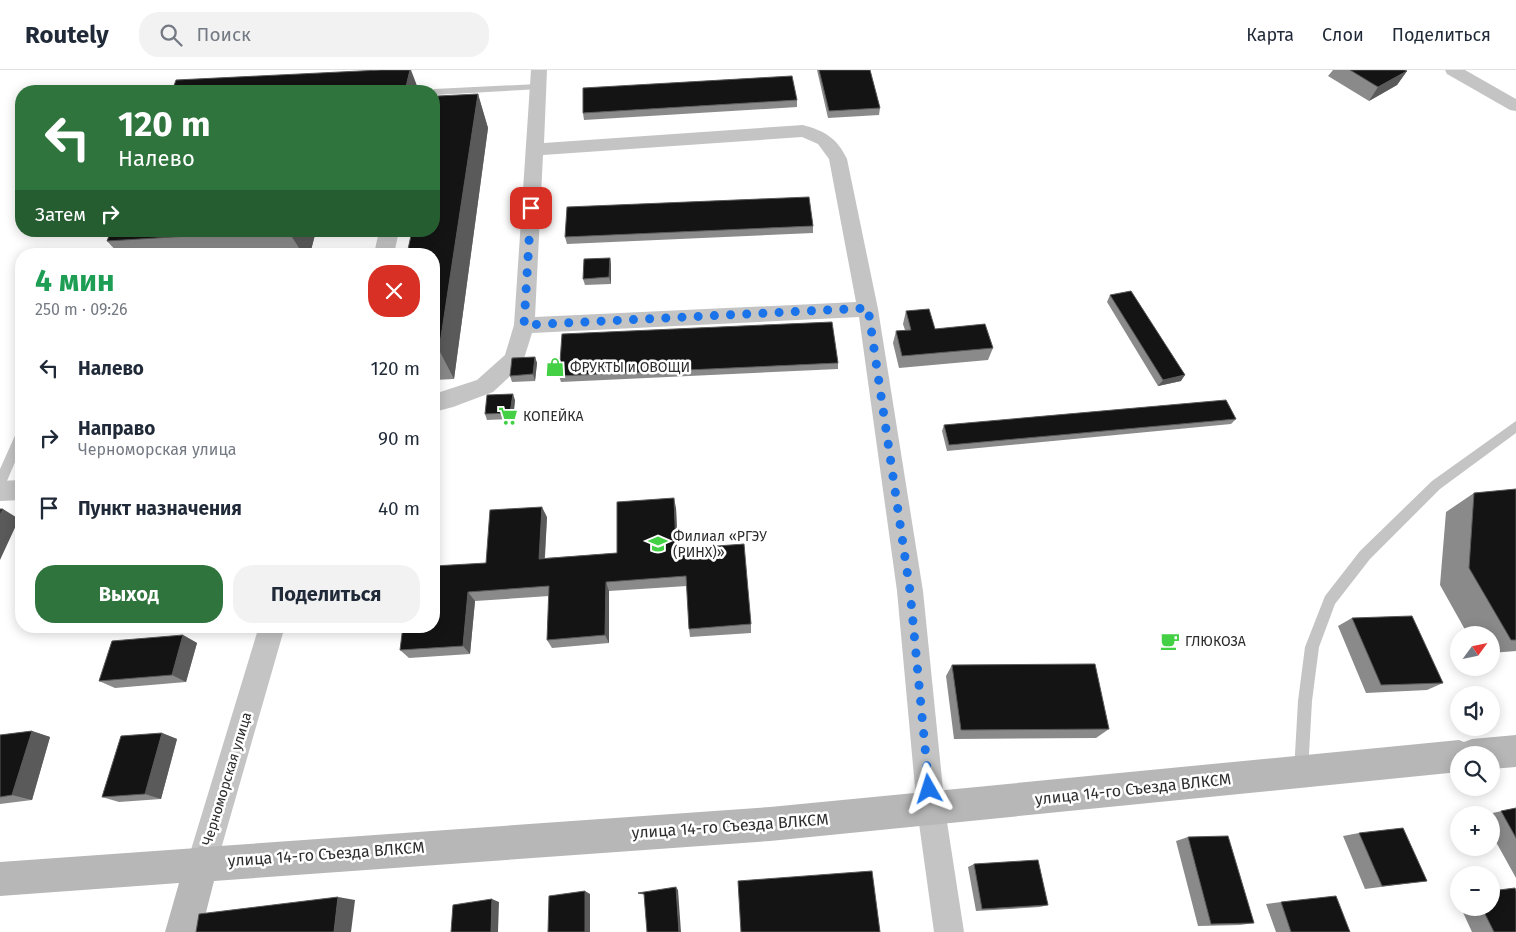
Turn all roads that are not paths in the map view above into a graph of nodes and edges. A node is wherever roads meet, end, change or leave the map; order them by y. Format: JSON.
{"nodes":[{"id":1,"x":1453,"y":70,"type":"edge"},
{"id":2,"x":538,"y":79,"type":"edge"},
{"id":3,"x":440,"y":91,"type":"edge"},
{"id":4,"x":1516,"y":106,"type":"edge"},
{"id":5,"x":534,"y":150,"type":"junction"},
{"id":6,"x":868,"y":308,"type":"junction"},
{"id":7,"x":524,"y":325,"type":"junction"},
{"id":8,"x":440,"y":402,"type":"edge"},
{"id":9,"x":1516,"y":426,"type":"edge"},
{"id":10,"x":15,"y":448,"type":"edge"},
{"id":11,"x":0,"y":484,"type":"edge"},
{"id":12,"x":15,"y":490,"type":"edge"},
{"id":13,"x":0,"y":491,"type":"edge"},
{"id":14,"x":270,"y":633,"type":"edge"},
{"id":15,"x":1516,"y":751,"type":"edge"},
{"id":16,"x":1500,"y":752,"type":"edge"},
{"id":17,"x":1450,"y":757,"type":"edge"},
{"id":18,"x":1301,"y":772,"type":"junction"},
{"id":19,"x":931,"y":809,"type":"junction"},
{"id":20,"x":202,"y":863,"type":"junction"},
{"id":21,"x":0,"y":879,"type":"edge"},
{"id":22,"x":183,"y":932,"type":"edge"},
{"id":23,"x":949,"y":932,"type":"edge"}],
"edges":[{"from":1,"to":4,"type":"street"},
{"from":2,"to":3,"type":"lane"},
{"from":2,"to":5,"type":"street"},
{"from":5,"to":6,"type":"street"},
{"from":5,"to":7,"type":"street"},
{"from":6,"to":7,"type":"street"},
{"from":6,"to":19,"type":"street"},
{"from":7,"to":8,"type":"street"},
{"from":9,"to":18,"type":"lane"},
{"from":10,"to":11,"type":"lane"},
{"from":12,"to":13,"type":"street"},
{"from":14,"to":20,"type":"street","name":"Черноморская улица"},
{"from":15,"to":16,"type":"street"},
{"from":17,"to":18,"type":"street","name":"улица 14-го Съезда ВЛКСМ"},
{"from":18,"to":19,"type":"street","name":"улица 14-го Съезда ВЛКСМ"},
{"from":19,"to":20,"type":"street","name":"улица 14-го Съезда ВЛКСМ"},
{"from":19,"to":23,"type":"street"},
{"from":20,"to":21,"type":"street","name":"улица 14-го Съезда ВЛКСМ"},
{"from":20,"to":22,"type":"street","name":"Черноморская улица"}]}
